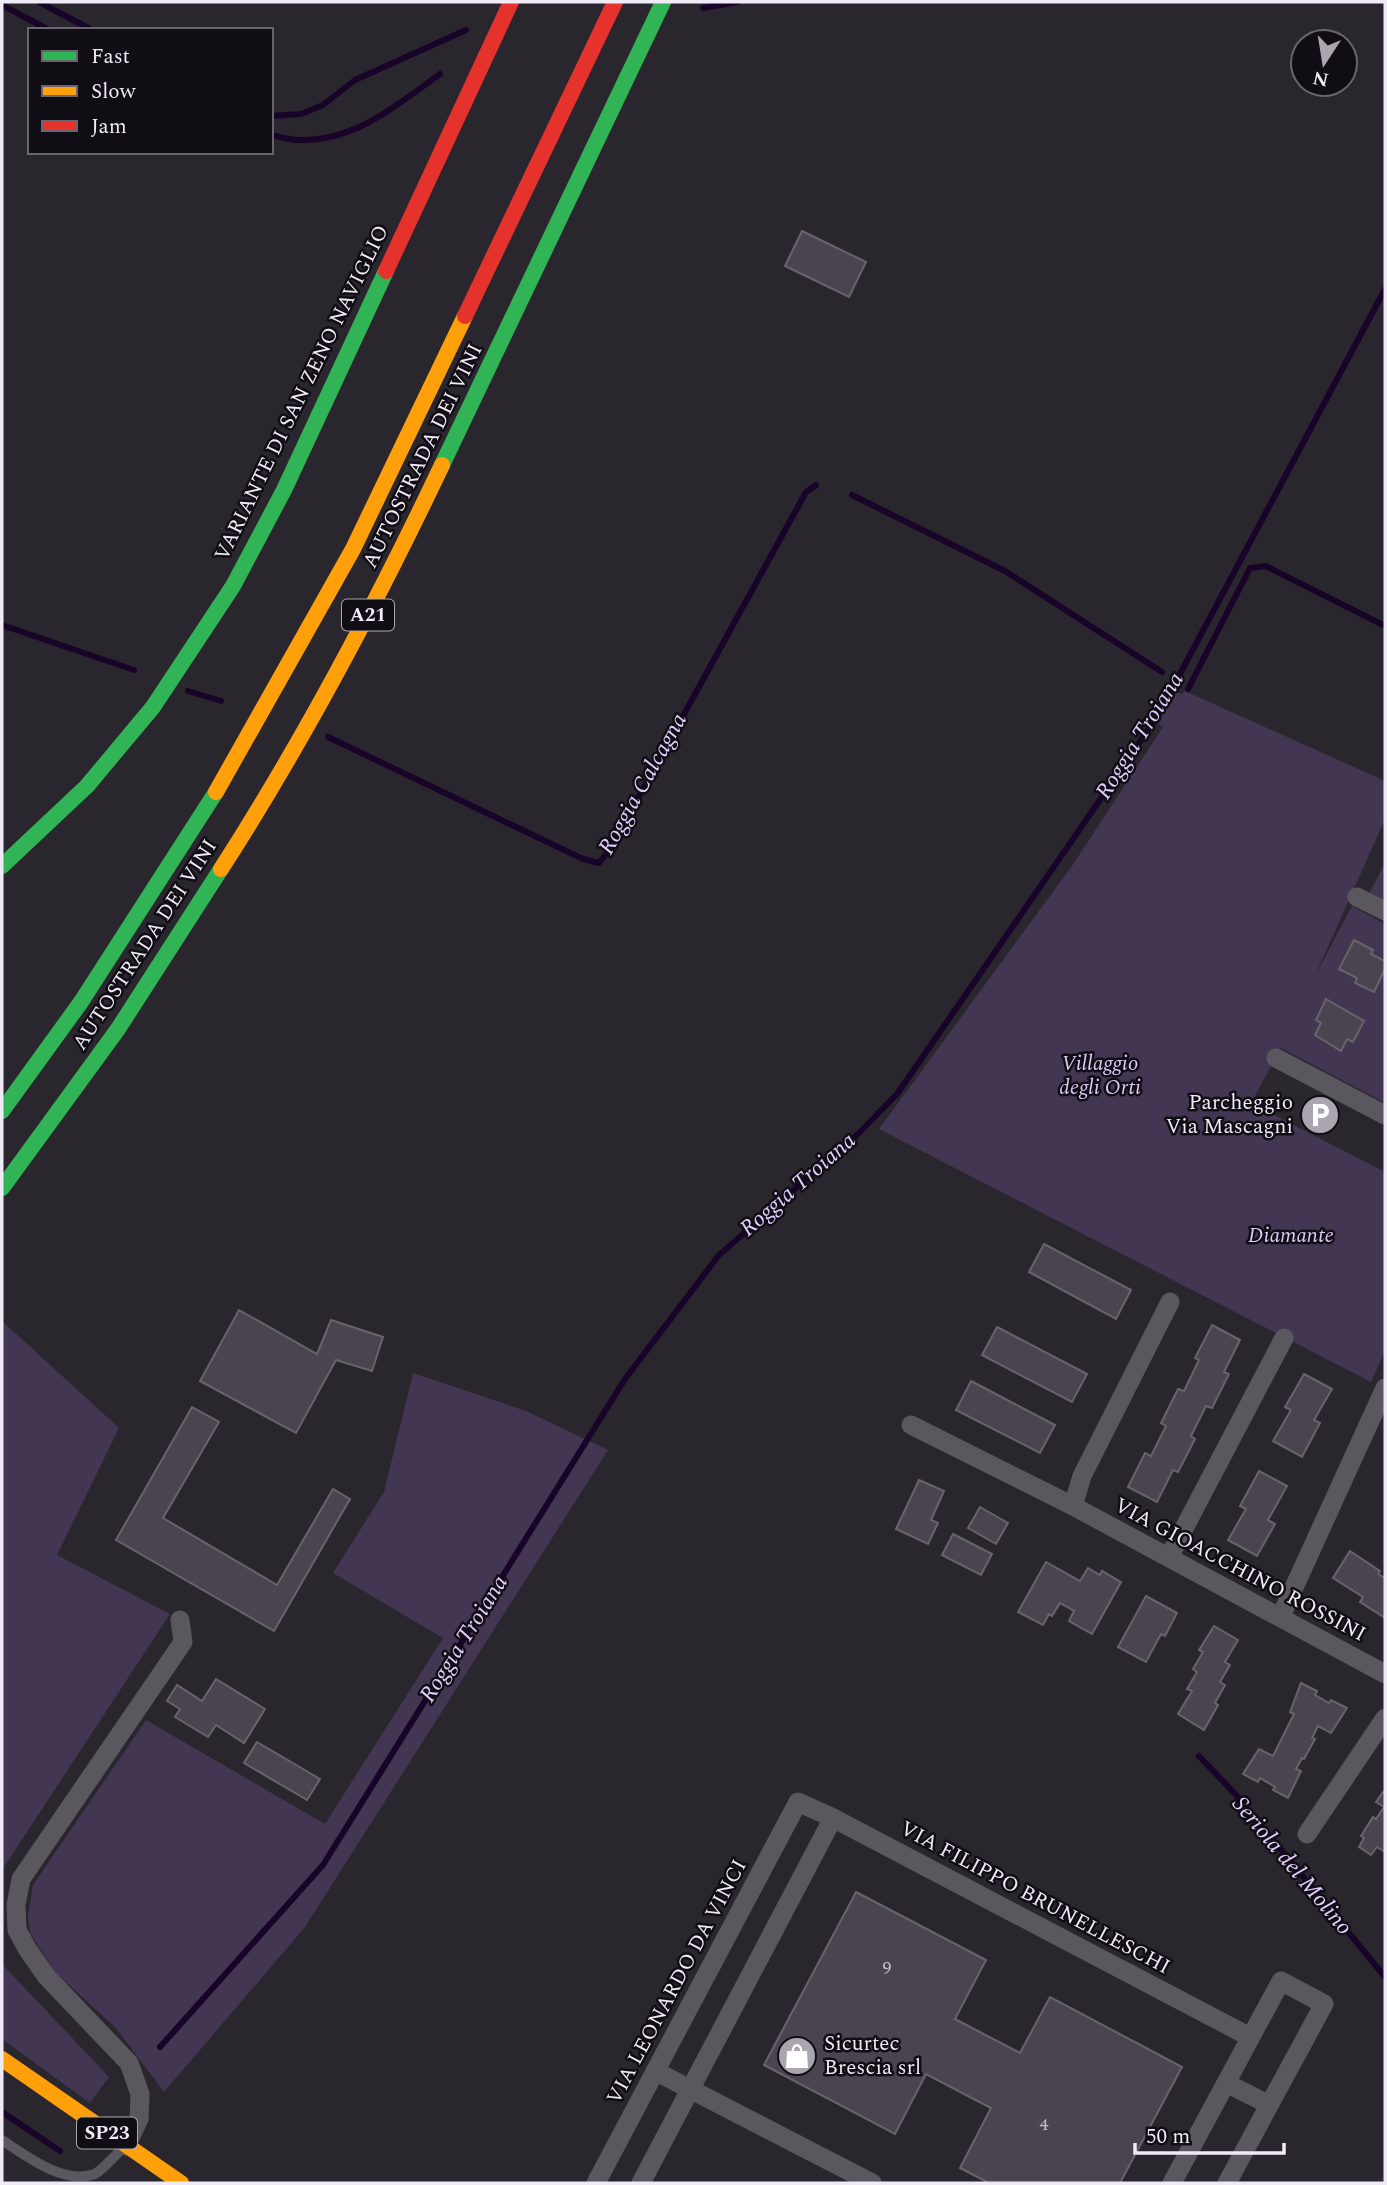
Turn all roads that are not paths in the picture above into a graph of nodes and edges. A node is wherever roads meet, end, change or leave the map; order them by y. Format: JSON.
{"nodes":[{"id":1,"x":511,"y":2,"type":"edge"},
{"id":2,"x":615,"y":2,"type":"edge"},
{"id":3,"x":663,"y":2,"type":"edge"},
{"id":4,"x":2,"y":866,"type":"edge"},
{"id":5,"x":1357,"y":897,"type":"dead end"},
{"id":6,"x":1385,"y":911,"type":"edge"},
{"id":7,"x":1276,"y":1058,"type":"dead end"},
{"id":8,"x":2,"y":1111,"type":"edge"},
{"id":9,"x":1385,"y":1115,"type":"edge"},
{"id":10,"x":2,"y":1188,"type":"edge"},
{"id":11,"x":1170,"y":1302,"type":"dead end"},
{"id":12,"x":1284,"y":1338,"type":"dead end"},
{"id":13,"x":1385,"y":1388,"type":"edge"},
{"id":14,"x":911,"y":1425,"type":"dead end"},
{"id":15,"x":1073,"y":1506,"type":"junction"},
{"id":16,"x":1169,"y":1557,"type":"junction"},
{"id":17,"x":1280,"y":1616,"type":"junction"},
{"id":18,"x":180,"y":1620,"type":"dead end"},
{"id":19,"x":1385,"y":1674,"type":"edge"},
{"id":20,"x":1385,"y":1717,"type":"edge"},
{"id":21,"x":798,"y":1802,"type":"joint"},
{"id":22,"x":834,"y":1818,"type":"junction"},
{"id":23,"x":1307,"y":1834,"type":"dead end"},
{"id":24,"x":1250,"y":2037,"type":"junction"},
{"id":25,"x":2,"y":2059,"type":"edge"},
{"id":26,"x":655,"y":2071,"type":"junction"},
{"id":27,"x":1226,"y":2083,"type":"junction"},
{"id":28,"x":691,"y":2090,"type":"junction"},
{"id":29,"x":1268,"y":2104,"type":"junction"},
{"id":30,"x":2,"y":2140,"type":"edge"},
{"id":31,"x":125,"y":2146,"type":"junction"},
{"id":32,"x":181,"y":2183,"type":"edge"},
{"id":33,"x":596,"y":2183,"type":"edge"},
{"id":34,"x":641,"y":2183,"type":"edge"},
{"id":35,"x":872,"y":2183,"type":"edge"},
{"id":36,"x":1172,"y":2183,"type":"edge"},
{"id":37,"x":1227,"y":2183,"type":"edge"}],
"edges":[{"from":1,"to":4,"type":"main road","name":"VARIANTE DI SAN ZENO NAVIGLIO"},
{"from":2,"to":8,"type":"main road","name":"AUTOSTRADA DEI VINI","number":"A21"},
{"from":3,"to":10,"type":"main road","name":"AUTOSTRADA DEI VINI","number":"A21"},
{"from":5,"to":6,"type":"street"},
{"from":7,"to":9,"type":"street"},
{"from":11,"to":15,"type":"street"},
{"from":12,"to":16,"type":"street"},
{"from":13,"to":17,"type":"street"},
{"from":14,"to":15,"type":"street","name":"VIA GIOACCHINO ROSSINI"},
{"from":15,"to":16,"type":"street","name":"VIA GIOACCHINO ROSSINI"},
{"from":16,"to":17,"type":"street","name":"VIA GIOACCHINO ROSSINI"},
{"from":17,"to":19,"type":"street","name":"VIA GIOACCHINO ROSSINI"},
{"from":18,"to":31,"type":"street"},
{"from":20,"to":23,"type":"street"},
{"from":21,"to":22,"type":"street","name":"VIA FILIPPO BRUNELLESCHI"},
{"from":21,"to":26,"type":"street","name":"VIA LEONARDO DA VINCI"},
{"from":22,"to":24,"type":"street","name":"VIA FILIPPO BRUNELLESCHI"},
{"from":22,"to":28,"type":"street"},
{"from":24,"to":27,"type":"street"},
{"from":24,"to":29,"type":"street"},
{"from":25,"to":31,"type":"main road","number":"SP23"},
{"from":26,"to":28,"type":"street"},
{"from":26,"to":33,"type":"street","name":"VIA LEONARDO DA VINCI"},
{"from":27,"to":29,"type":"street"},
{"from":27,"to":36,"type":"street"},
{"from":28,"to":34,"type":"street"},
{"from":28,"to":35,"type":"street"},
{"from":29,"to":37,"type":"street"},
{"from":30,"to":31,"type":"lane"},
{"from":31,"to":32,"type":"main road","number":"SP23"}]}
